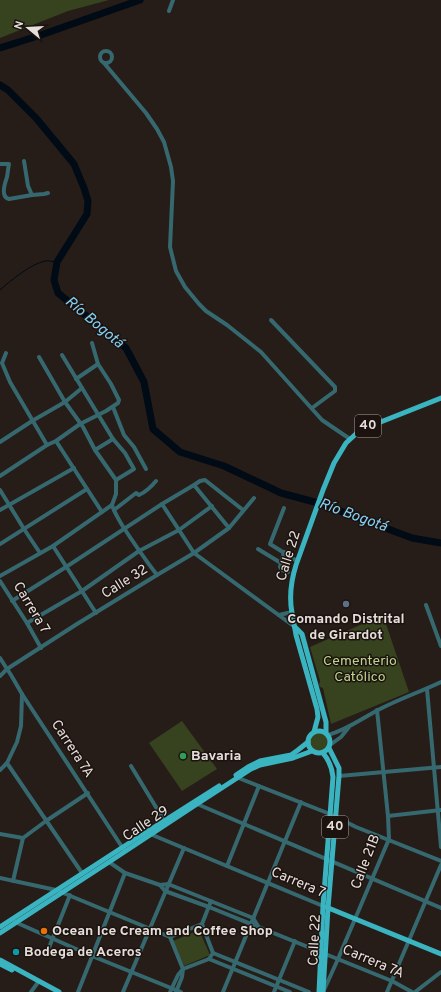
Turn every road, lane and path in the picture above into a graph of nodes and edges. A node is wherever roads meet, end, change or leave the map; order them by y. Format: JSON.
{"nodes":[{"id":1,"x":173,"y":0,"type":"edge"},
{"id":2,"x":169,"y":10,"type":"dead end"},
{"id":3,"x":104,"y":62,"type":"dead end"},
{"id":4,"x":24,"y":161,"type":"dead end"},
{"id":5,"x":0,"y":164,"type":"edge"},
{"id":6,"x":48,"y":193,"type":"dead end"},
{"id":7,"x":32,"y":195,"type":"junction"},
{"id":8,"x":271,"y":320,"type":"dead end"},
{"id":9,"x":92,"y":343,"type":"dead end"},
{"id":10,"x":6,"y":353,"type":"dead end"},
{"id":11,"x":62,"y":355,"type":"dead end"},
{"id":12,"x":39,"y":357,"type":"dead end"},
{"id":13,"x":98,"y":364,"type":"junction"},
{"id":14,"x":76,"y":379,"type":"junction"},
{"id":15,"x":82,"y":388,"type":"junction"},
{"id":16,"x":441,"y":398,"type":"edge"},
{"id":17,"x":65,"y":402,"type":"junction"},
{"id":18,"x":113,"y":407,"type":"junction"},
{"id":19,"x":312,"y":408,"type":"junction"},
{"id":20,"x":98,"y":414,"type":"junction"},
{"id":21,"x":32,"y":421,"type":"junction"},
{"id":22,"x":80,"y":424,"type":"junction"},
{"id":23,"x":114,"y":439,"type":"junction"},
{"id":24,"x":350,"y":439,"type":"junction"},
{"id":25,"x":56,"y":441,"type":"junction"},
{"id":26,"x":0,"y":442,"type":"edge"},
{"id":27,"x":47,"y":445,"type":"junction"},
{"id":28,"x":95,"y":450,"type":"junction"},
{"id":29,"x":74,"y":468,"type":"junction"},
{"id":30,"x":146,"y":470,"type":"dead end"},
{"id":31,"x":0,"y":476,"type":"edge"},
{"id":32,"x":116,"y":480,"type":"junction"},
{"id":33,"x":156,"y":481,"type":"dead end"},
{"id":34,"x":194,"y":485,"type":"junction"},
{"id":35,"x":87,"y":489,"type":"junction"},
{"id":36,"x":0,"y":490,"type":"edge"},
{"id":37,"x":254,"y":498,"type":"dead end"},
{"id":38,"x":9,"y":504,"type":"junction"},
{"id":39,"x":162,"y":504,"type":"junction"},
{"id":40,"x":112,"y":505,"type":"junction"},
{"id":41,"x":212,"y":506,"type":"junction"},
{"id":42,"x":284,"y":508,"type":"dead end"},
{"id":43,"x":0,"y":510,"type":"edge"},
{"id":44,"x":114,"y":510,"type":"junction"},
{"id":45,"x":244,"y":510,"type":"junction"},
{"id":46,"x":102,"y":512,"type":"junction"},
{"id":47,"x":228,"y":528,"type":"junction"},
{"id":48,"x":24,"y":529,"type":"junction"},
{"id":49,"x":125,"y":529,"type":"junction"},
{"id":50,"x":179,"y":530,"type":"junction"},
{"id":51,"x":0,"y":544,"type":"edge"},
{"id":52,"x":53,"y":546,"type":"junction"},
{"id":53,"x":258,"y":549,"type":"dead end"},
{"id":54,"x":139,"y":551,"type":"junction"},
{"id":55,"x":284,"y":552,"type":"junction"},
{"id":56,"x":40,"y":553,"type":"junction"},
{"id":57,"x":194,"y":553,"type":"junction"},
{"id":58,"x":297,"y":561,"type":"junction"},
{"id":59,"x":281,"y":563,"type":"junction"},
{"id":60,"x":66,"y":567,"type":"junction"},
{"id":61,"x":288,"y":572,"type":"dead end"},
{"id":62,"x":157,"y":575,"type":"junction"},
{"id":63,"x":0,"y":576,"type":"edge"},
{"id":64,"x":0,"y":581,"type":"edge"},
{"id":65,"x":82,"y":591,"type":"junction"},
{"id":66,"x":12,"y":601,"type":"junction"},
{"id":67,"x":426,"y":606,"type":"dead end"},
{"id":68,"x":292,"y":612,"type":"junction"},
{"id":69,"x":96,"y":613,"type":"junction"},
{"id":70,"x":278,"y":615,"type":"junction"},
{"id":71,"x":26,"y":623,"type":"junction"},
{"id":72,"x":295,"y":627,"type":"junction"},
{"id":73,"x":441,"y":646,"type":"edge"},
{"id":74,"x":41,"y":648,"type":"junction"},
{"id":75,"x":0,"y":658,"type":"edge"},
{"id":76,"x":7,"y":669,"type":"junction"},
{"id":77,"x":0,"y":671,"type":"edge"},
{"id":78,"x":0,"y":676,"type":"edge"},
{"id":79,"x":441,"y":682,"type":"edge"},
{"id":80,"x":427,"y":689,"type":"junction"},
{"id":81,"x":22,"y":694,"type":"junction"},
{"id":82,"x":377,"y":710,"type":"junction"},
{"id":83,"x":351,"y":726,"type":"junction"},
{"id":84,"x":314,"y":732,"type":"junction"},
{"id":85,"x":327,"y":734,"type":"junction"},
{"id":86,"x":308,"y":742,"type":"junction"},
{"id":87,"x":330,"y":747,"type":"junction"},
{"id":88,"x":312,"y":751,"type":"junction"},
{"id":89,"x":323,"y":752,"type":"junction"},
{"id":90,"x":7,"y":763,"type":"junction"},
{"id":91,"x":130,"y":766,"type":"dead end"},
{"id":92,"x":434,"y":767,"type":"junction"},
{"id":93,"x":441,"y":767,"type":"edge"},
{"id":94,"x":0,"y":770,"type":"edge"},
{"id":95,"x":384,"y":772,"type":"junction"},
{"id":96,"x":339,"y":776,"type":"junction"},
{"id":97,"x":236,"y":777,"type":"junction"},
{"id":98,"x":259,"y":786,"type":"junction"},
{"id":99,"x":88,"y":793,"type":"junction"},
{"id":100,"x":300,"y":802,"type":"junction"},
{"id":101,"x":197,"y":804,"type":"junction"},
{"id":102,"x":439,"y":810,"type":"edge"},
{"id":103,"x":330,"y":814,"type":"junction"},
{"id":104,"x":336,"y":816,"type":"junction"},
{"id":105,"x":388,"y":816,"type":"junction"},
{"id":106,"x":46,"y":821,"type":"junction"},
{"id":107,"x":165,"y":823,"type":"junction"},
{"id":108,"x":244,"y":824,"type":"junction"},
{"id":109,"x":149,"y":833,"type":"junction"},
{"id":110,"x":0,"y":834,"type":"edge"},
{"id":111,"x":23,"y":838,"type":"junction"},
{"id":112,"x":389,"y":839,"type":"junction"},
{"id":113,"x":285,"y":841,"type":"junction"},
{"id":114,"x":441,"y":847,"type":"edge"},
{"id":115,"x":184,"y":848,"type":"junction"},
{"id":116,"x":124,"y":849,"type":"junction"},
{"id":117,"x":329,"y":860,"type":"junction"},
{"id":118,"x":441,"y":861,"type":"edge"},
{"id":119,"x":110,"y":862,"type":"junction"},
{"id":120,"x":441,"y":865,"type":"edge"},
{"id":121,"x":227,"y":866,"type":"junction"},
{"id":122,"x":82,"y":873,"type":"junction"},
{"id":123,"x":126,"y":873,"type":"junction"},
{"id":124,"x":0,"y":878,"type":"edge"},
{"id":125,"x":372,"y":879,"type":"junction"},
{"id":126,"x":13,"y":881,"type":"junction"},
{"id":127,"x":268,"y":883,"type":"junction"},
{"id":128,"x":168,"y":884,"type":"junction"},
{"id":129,"x":160,"y":885,"type":"junction"},
{"id":130,"x":56,"y":890,"type":"junction"},
{"id":131,"x":165,"y":891,"type":"junction"},
{"id":132,"x":63,"y":892,"type":"junction"},
{"id":133,"x":70,"y":895,"type":"junction"},
{"id":134,"x":210,"y":901,"type":"junction"},
{"id":135,"x":426,"y":901,"type":"junction"},
{"id":136,"x":208,"y":907,"type":"junction"},
{"id":137,"x":326,"y":907,"type":"junction"},
{"id":138,"x":441,"y":908,"type":"edge"},
{"id":139,"x":110,"y":912,"type":"junction"},
{"id":140,"x":253,"y":918,"type":"junction"},
{"id":141,"x":355,"y":919,"type":"junction"},
{"id":142,"x":11,"y":920,"type":"junction"},
{"id":143,"x":17,"y":922,"type":"junction"},
{"id":144,"x":202,"y":924,"type":"junction"},
{"id":145,"x":251,"y":924,"type":"junction"},
{"id":146,"x":258,"y":926,"type":"junction"},
{"id":147,"x":0,"y":927,"type":"edge"},
{"id":148,"x":150,"y":929,"type":"junction"},
{"id":149,"x":0,"y":933,"type":"edge"},
{"id":150,"x":170,"y":937,"type":"junction"},
{"id":151,"x":52,"y":938,"type":"junction"},
{"id":152,"x":295,"y":941,"type":"junction"},
{"id":153,"x":409,"y":941,"type":"junction"},
{"id":154,"x":48,"y":950,"type":"dead end"},
{"id":155,"x":213,"y":953,"type":"junction"},
{"id":156,"x":324,"y":953,"type":"junction"},
{"id":157,"x":441,"y":954,"type":"edge"},
{"id":158,"x":92,"y":956,"type":"junction"},
{"id":159,"x":210,"y":958,"type":"junction"},
{"id":160,"x":338,"y":959,"type":"junction"},
{"id":161,"x":236,"y":962,"type":"junction"},
{"id":162,"x":2,"y":963,"type":"edge"},
{"id":163,"x":183,"y":969,"type":"junction"},
{"id":164,"x":233,"y":969,"type":"junction"},
{"id":165,"x":131,"y":972,"type":"junction"},
{"id":166,"x":441,"y":972,"type":"edge"},
{"id":167,"x":279,"y":980,"type":"junction"},
{"id":168,"x":392,"y":981,"type":"junction"},
{"id":169,"x":38,"y":982,"type":"junction"},
{"id":170,"x":276,"y":986,"type":"junction"},
{"id":171,"x":171,"y":990,"type":"edge"},
{"id":172,"x":178,"y":991,"type":"edge"},
{"id":173,"x":322,"y":991,"type":"edge"},
{"id":174,"x":31,"y":992,"type":"edge"},
{"id":175,"x":52,"y":992,"type":"edge"},
{"id":176,"x":59,"y":992,"type":"edge"},
{"id":177,"x":78,"y":992,"type":"edge"},
{"id":178,"x":123,"y":992,"type":"edge"},
{"id":179,"x":223,"y":992,"type":"edge"},
{"id":180,"x":274,"y":992,"type":"edge"},
{"id":181,"x":290,"y":992,"type":"edge"},
{"id":182,"x":308,"y":992,"type":"edge"},
{"id":183,"x":388,"y":992,"type":"edge"},
{"id":184,"x":412,"y":992,"type":"edge"},
{"id":185,"x":415,"y":992,"type":"edge"}],
"edges":[{"from":1,"to":2,"type":"street"},
{"from":3,"to":19,"type":"street"},
{"from":4,"to":7,"type":"street"},
{"from":5,"to":7,"type":"street"},
{"from":6,"to":7,"type":"street"},
{"from":8,"to":19,"type":"street"},
{"from":9,"to":13,"type":"street"},
{"from":10,"to":21,"type":"street"},
{"from":11,"to":14,"type":"street"},
{"from":12,"to":17,"type":"street"},
{"from":13,"to":14,"type":"street"},
{"from":13,"to":18,"type":"street"},
{"from":14,"to":15,"type":"street"},
{"from":15,"to":17,"type":"street"},
{"from":15,"to":20,"type":"street"},
{"from":16,"to":24,"type":"main road","number":"40"},
{"from":17,"to":21,"type":"street"},
{"from":17,"to":22,"type":"street"},
{"from":18,"to":20,"type":"street"},
{"from":18,"to":30,"type":"street"},
{"from":19,"to":24,"type":"street"},
{"from":20,"to":22,"type":"street"},
{"from":20,"to":23,"type":"street"},
{"from":21,"to":26,"type":"street"},
{"from":21,"to":27,"type":"street"},
{"from":22,"to":25,"type":"street"},
{"from":22,"to":28,"type":"street"},
{"from":23,"to":28,"type":"street"},
{"from":23,"to":32,"type":"street"},
{"from":24,"to":58,"type":"main road","name":"Calle 22","number":"40"},
{"from":25,"to":27,"type":"street"},
{"from":25,"to":29,"type":"street"},
{"from":27,"to":31,"type":"street"},
{"from":28,"to":32,"type":"street"},
{"from":29,"to":35,"type":"street"},
{"from":29,"to":38,"type":"street"},
{"from":32,"to":40,"type":"street"},
{"from":33,"to":44,"type":"street"},
{"from":34,"to":39,"type":"street"},
{"from":34,"to":41,"type":"street"},
{"from":34,"to":45,"type":"street"},
{"from":35,"to":46,"type":"street"},
{"from":35,"to":48,"type":"street"},
{"from":36,"to":38,"type":"street"},
{"from":37,"to":45,"type":"street","name":"Calle 32"},
{"from":38,"to":43,"type":"street"},
{"from":38,"to":48,"type":"street"},
{"from":39,"to":49,"type":"street"},
{"from":39,"to":50,"type":"street"},
{"from":40,"to":44,"type":"street"},
{"from":40,"to":46,"type":"street"},
{"from":41,"to":47,"type":"street"},
{"from":41,"to":50,"type":"street"},
{"from":42,"to":55,"type":"street"},
{"from":44,"to":49,"type":"street"},
{"from":45,"to":47,"type":"street","name":"Calle 32"},
{"from":46,"to":52,"type":"street"},
{"from":47,"to":57,"type":"street","name":"Calle 32"},
{"from":48,"to":51,"type":"street"},
{"from":48,"to":56,"type":"street"},
{"from":49,"to":54,"type":"street"},
{"from":49,"to":60,"type":"street"},
{"from":50,"to":54,"type":"street"},
{"from":50,"to":57,"type":"street"},
{"from":52,"to":56,"type":"street"},
{"from":52,"to":60,"type":"street"},
{"from":53,"to":59,"type":"street"},
{"from":54,"to":62,"type":"street"},
{"from":54,"to":65,"type":"street"},
{"from":55,"to":58,"type":"street"},
{"from":55,"to":59,"type":"street"},
{"from":56,"to":63,"type":"street"},
{"from":57,"to":62,"type":"street","name":"Calle 32"},
{"from":57,"to":70,"type":"street"},
{"from":58,"to":68,"type":"main road","name":"Calle 22","number":"40"},
{"from":59,"to":61,"type":"street"},
{"from":60,"to":65,"type":"street"},
{"from":60,"to":66,"type":"street"},
{"from":62,"to":69,"type":"street","name":"Calle 32"},
{"from":64,"to":66,"type":"street","name":"Carrera 7"},
{"from":65,"to":69,"type":"street"},
{"from":65,"to":71,"type":"street"},
{"from":66,"to":71,"type":"street","name":"Carrera 7"},
{"from":67,"to":73,"type":"street"},
{"from":68,"to":70,"type":"street"},
{"from":68,"to":72,"type":"main road","name":"Calle 22","number":"40"},
{"from":69,"to":74,"type":"street","name":"Calle 32"},
{"from":70,"to":72,"type":"street"},
{"from":71,"to":74,"type":"street","name":"Carrera 7"},
{"from":72,"to":84,"type":"main road","name":"Calle 22","number":"40"},
{"from":72,"to":85,"type":"main road","name":"Calle 22","number":"40"},
{"from":74,"to":76,"type":"street","name":"Calle 32"},
{"from":75,"to":76,"type":"street","name":"Carrera 7A"},
{"from":76,"to":77,"type":"street"},
{"from":76,"to":78,"type":"street","name":"Calle 32"},
{"from":76,"to":81,"type":"street","name":"Carrera 7A"},
{"from":79,"to":80,"type":"street"},
{"from":80,"to":82,"type":"street"},
{"from":80,"to":92,"type":"street"},
{"from":81,"to":90,"type":"street"},
{"from":81,"to":99,"type":"street","name":"Carrera 7A"},
{"from":82,"to":83,"type":"street"},
{"from":82,"to":95,"type":"street","name":"Calle 21B"},
{"from":83,"to":85,"type":"street"},
{"from":83,"to":87,"type":"street"},
{"from":84,"to":85,"type":"main road"},
{"from":84,"to":86,"type":"main road","number":"40"},
{"from":85,"to":87,"type":"main road","number":"40"},
{"from":86,"to":88,"type":"main road"},
{"from":86,"to":97,"type":"main road","name":"Calle 29"},
{"from":87,"to":89,"type":"main road"},
{"from":87,"to":96,"type":"main road","name":"Calle 22","number":"40"},
{"from":88,"to":89,"type":"main road"},
{"from":88,"to":97,"type":"main road","name":"Calle 29"},
{"from":89,"to":103,"type":"main road","name":"Calle 22","number":"40"},
{"from":90,"to":94,"type":"street"},
{"from":90,"to":106,"type":"street"},
{"from":91,"to":107,"type":"street"},
{"from":92,"to":93,"type":"street"},
{"from":92,"to":95,"type":"street"},
{"from":92,"to":102,"type":"street"},
{"from":95,"to":96,"type":"street"},
{"from":95,"to":105,"type":"street","name":"Calle 21B"},
{"from":96,"to":104,"type":"main road","name":"Calle 22","number":"40"},
{"from":97,"to":98,"type":"street"},
{"from":97,"to":101,"type":"main road","name":"Calle 29"},
{"from":97,"to":107,"type":"main road","name":"Calle 29"},
{"from":98,"to":100,"type":"street"},
{"from":98,"to":108,"type":"street"},
{"from":99,"to":106,"type":"street"},
{"from":99,"to":116,"type":"street","name":"Carrera 7A"},
{"from":100,"to":103,"type":"street"},
{"from":100,"to":113,"type":"street"},
{"from":101,"to":107,"type":"main road","name":"Calle 29"},
{"from":101,"to":108,"type":"street"},
{"from":102,"to":105,"type":"street"},
{"from":102,"to":114,"type":"street"},
{"from":103,"to":104,"type":"street"},
{"from":103,"to":117,"type":"main road","name":"Calle 22","number":"40"},
{"from":104,"to":112,"type":"street"},
{"from":104,"to":117,"type":"main road","name":"Calle 22","number":"40"},
{"from":105,"to":112,"type":"street","name":"Calle 21B"},
{"from":106,"to":111,"type":"street"},
{"from":106,"to":122,"type":"street"},
{"from":107,"to":109,"type":"main road","name":"Calle 29"},
{"from":108,"to":113,"type":"street"},
{"from":108,"to":121,"type":"street"},
{"from":109,"to":115,"type":"street","name":"Carrera 7"},
{"from":109,"to":116,"type":"main road","name":"Calle 29"},
{"from":110,"to":111,"type":"street"},
{"from":111,"to":126,"type":"street"},
{"from":112,"to":118,"type":"street"},
{"from":112,"to":125,"type":"street","name":"Calle 21B"},
{"from":113,"to":117,"type":"street"},
{"from":113,"to":127,"type":"street"},
{"from":115,"to":121,"type":"street","name":"Carrera 7"},
{"from":115,"to":128,"type":"street"},
{"from":116,"to":119,"type":"main road","name":"Calle 29"},
{"from":116,"to":122,"type":"main road","name":"Calle 29"},
{"from":117,"to":125,"type":"street"},
{"from":117,"to":137,"type":"main road","name":"Calle 22","number":"40"},
{"from":119,"to":123,"type":"street"},
{"from":119,"to":132,"type":"main road","name":"Calle 29"},
{"from":120,"to":135,"type":"street"},
{"from":121,"to":127,"type":"street","name":"Carrera 7"},
{"from":122,"to":130,"type":"main road","name":"Calle 29"},
{"from":123,"to":129,"type":"street"},
{"from":123,"to":139,"type":"street"},
{"from":124,"to":126,"type":"street"},
{"from":125,"to":135,"type":"street"},
{"from":125,"to":141,"type":"street","name":"Calle 21B"},
{"from":126,"to":130,"type":"street"},
{"from":127,"to":137,"type":"street","name":"Carrera 7"},
{"from":127,"to":140,"type":"street"},
{"from":128,"to":129,"type":"street"},
{"from":128,"to":131,"type":"street"},
{"from":128,"to":134,"type":"street"},
{"from":129,"to":131,"type":"street","name":"Carrera 7A"},
{"from":130,"to":132,"type":"street"},
{"from":130,"to":142,"type":"main road","name":"Calle 29"},
{"from":131,"to":136,"type":"street","name":"Carrera 7A"},
{"from":131,"to":148,"type":"street"},
{"from":132,"to":133,"type":"street"},
{"from":132,"to":143,"type":"main road","name":"Calle 29"},
{"from":133,"to":139,"type":"street"},
{"from":133,"to":151,"type":"street"},
{"from":134,"to":136,"type":"street"},
{"from":134,"to":140,"type":"street"},
{"from":135,"to":138,"type":"street"},
{"from":135,"to":153,"type":"street"},
{"from":136,"to":144,"type":"street"},
{"from":136,"to":145,"type":"street","name":"Carrera 7A"},
{"from":137,"to":141,"type":"main road","name":"Carrera 7"},
{"from":137,"to":156,"type":"main road","name":"Calle 22"},
{"from":139,"to":148,"type":"street"},
{"from":139,"to":158,"type":"street"},
{"from":140,"to":145,"type":"street"},
{"from":140,"to":146,"type":"street"},
{"from":141,"to":153,"type":"main road","name":"Carrera 7"},
{"from":141,"to":160,"type":"street","name":"Calle 21B"},
{"from":142,"to":143,"type":"street"},
{"from":142,"to":147,"type":"main road","name":"Calle 29"},
{"from":143,"to":149,"type":"main road","name":"Calle 29"},
{"from":143,"to":151,"type":"street"},
{"from":144,"to":150,"type":"street"},
{"from":144,"to":155,"type":"street"},
{"from":145,"to":146,"type":"street","name":"Carrera 7A"},
{"from":145,"to":161,"type":"street"},
{"from":146,"to":152,"type":"street","name":"Carrera 7A"},
{"from":148,"to":150,"type":"street"},
{"from":148,"to":165,"type":"street"},
{"from":150,"to":163,"type":"street"},
{"from":151,"to":154,"type":"street"},
{"from":151,"to":158,"type":"street"},
{"from":152,"to":156,"type":"street","name":"Carrera 7A"},
{"from":152,"to":167,"type":"street"},
{"from":153,"to":157,"type":"main road","name":"Carrera 7"},
{"from":153,"to":168,"type":"street"},
{"from":155,"to":159,"type":"street"},
{"from":155,"to":161,"type":"street"},
{"from":156,"to":160,"type":"street","name":"Carrera 7A"},
{"from":156,"to":173,"type":"main road","name":"Calle 22"},
{"from":158,"to":165,"type":"street"},
{"from":158,"to":177,"type":"street"},
{"from":159,"to":163,"type":"street"},
{"from":159,"to":164,"type":"street"},
{"from":160,"to":168,"type":"street","name":"Carrera 7A"},
{"from":160,"to":173,"type":"street","name":"Calle 21B"},
{"from":161,"to":164,"type":"street"},
{"from":161,"to":167,"type":"street"},
{"from":162,"to":169,"type":"main road"},
{"from":163,"to":171,"type":"street"},
{"from":163,"to":172,"type":"street"},
{"from":164,"to":170,"type":"street"},
{"from":164,"to":179,"type":"street"},
{"from":165,"to":171,"type":"street"},
{"from":165,"to":178,"type":"street"},
{"from":166,"to":185,"type":"street"},
{"from":167,"to":170,"type":"street"},
{"from":167,"to":182,"type":"street"},
{"from":168,"to":183,"type":"street"},
{"from":168,"to":184,"type":"street","name":"Carrera 7A"},
{"from":169,"to":174,"type":"street"},
{"from":169,"to":175,"type":"main road"},
{"from":169,"to":176,"type":"main road"},
{"from":170,"to":180,"type":"street"},
{"from":170,"to":181,"type":"street"},
{"from":171,"to":172,"type":"street"}]}
